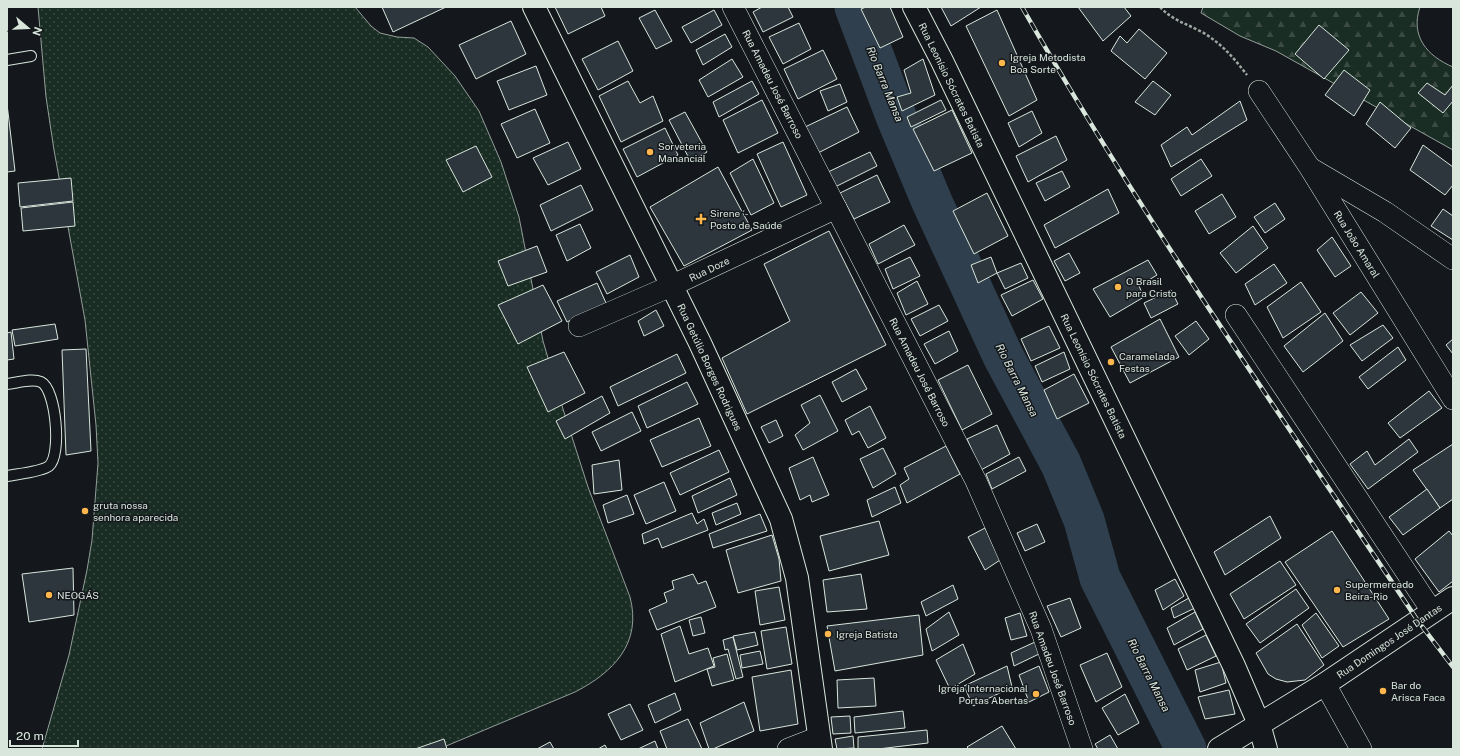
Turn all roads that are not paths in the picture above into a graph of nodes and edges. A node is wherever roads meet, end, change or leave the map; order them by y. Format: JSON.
{"nodes":[{"id":1,"x":534,"y":7,"type":"edge"},
{"id":2,"x":733,"y":7,"type":"edge"},
{"id":3,"x":914,"y":7,"type":"edge"},
{"id":4,"x":31,"y":56,"type":"dead end"},
{"id":5,"x":7,"y":60,"type":"edge"},
{"id":6,"x":1259,"y":91,"type":"road end"},
{"id":7,"x":1310,"y":168,"type":"junction"},
{"id":8,"x":836,"y":208,"type":"junction"},
{"id":9,"x":1453,"y":259,"type":"edge"},
{"id":10,"x":671,"y":286,"type":"junction"},
{"id":11,"x":1236,"y":315,"type":"dead end"},
{"id":12,"x":580,"y":326,"type":"dead end"},
{"id":13,"x":7,"y":384,"type":"edge"},
{"id":14,"x":1453,"y":399,"type":"edge"},
{"id":15,"x":7,"y":476,"type":"edge"},
{"id":16,"x":1453,"y":598,"type":"edge"},
{"id":17,"x":1432,"y":611,"type":"junction"},
{"id":18,"x":1325,"y":684,"type":"junction"},
{"id":19,"x":1259,"y":724,"type":"junction"},
{"id":20,"x":820,"y":743,"type":"edge"},
{"id":21,"x":1225,"y":745,"type":"edge"},
{"id":22,"x":788,"y":749,"type":"edge"},
{"id":23,"x":1082,"y":749,"type":"edge"},
{"id":24,"x":1266,"y":749,"type":"edge"},
{"id":25,"x":1361,"y":749,"type":"edge"}],
"edges":[{"from":1,"to":10,"type":"street","name":"Rua Getúlio Borges Rodrigues"},
{"from":2,"to":8,"type":"street","name":"Rua Amadeu José Barroso"},
{"from":3,"to":19,"type":"street","name":"Rua Leonísio Sócrates Batista"},
{"from":4,"to":5,"type":"lane"},
{"from":6,"to":7,"type":"street","name":"Rua João Amaral"},
{"from":7,"to":9,"type":"street"},
{"from":7,"to":14,"type":"street","name":"Rua João Amaral"},
{"from":8,"to":10,"type":"street","name":"Rua Doze"},
{"from":8,"to":23,"type":"street","name":"Rua Amadeu José Barroso"},
{"from":10,"to":12,"type":"street","name":"Rua Doze"},
{"from":10,"to":20,"type":"street","name":"Rua Getúlio Borges Rodrigues"},
{"from":11,"to":17,"type":"street"},
{"from":13,"to":15,"type":"lane"},
{"from":16,"to":17,"type":"street","name":"Rua Domingos José Dantas"},
{"from":17,"to":18,"type":"street","name":"Rua Domingos José Dantas"},
{"from":18,"to":19,"type":"street","name":"Rua Domingos José Dantas"},
{"from":18,"to":25,"type":"street"},
{"from":19,"to":21,"type":"street","name":"Rua Domingos José Dantas"},
{"from":19,"to":24,"type":"street","name":"Rua Leonísio Sócrates Batista"},
{"from":20,"to":22,"type":"street"}]}
